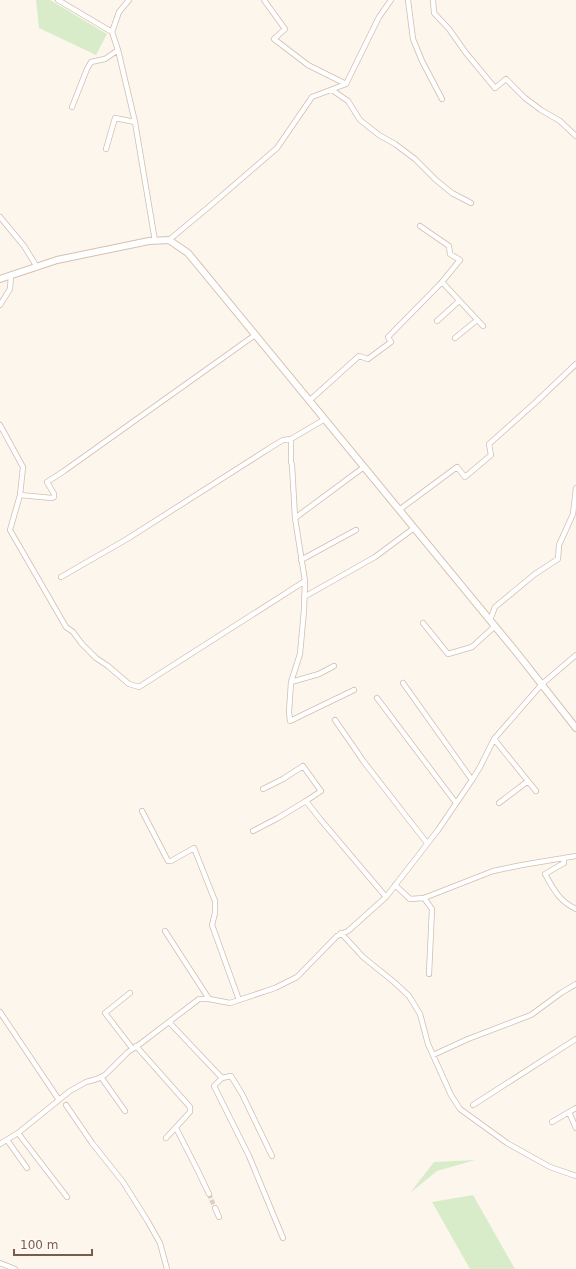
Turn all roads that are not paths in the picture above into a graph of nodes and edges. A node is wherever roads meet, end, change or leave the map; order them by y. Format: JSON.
{"nodes":[{"id":1,"x":58,"y":0,"type":"edge"},
{"id":2,"x":129,"y":0,"type":"edge"},
{"id":3,"x":264,"y":0,"type":"edge"},
{"id":4,"x":408,"y":0,"type":"edge"},
{"id":5,"x":433,"y":0,"type":"edge"},
{"id":6,"x":388,"y":1,"type":"edge"},
{"id":7,"x":112,"y":32,"type":"junction"},
{"id":8,"x":118,"y":50,"type":"junction"},
{"id":9,"x":346,"y":84,"type":"junction"},
{"id":10,"x":332,"y":90,"type":"junction"},
{"id":11,"x":442,"y":99,"type":"dead end"},
{"id":12,"x":72,"y":107,"type":"dead end"},
{"id":13,"x":135,"y":122,"type":"junction"},
{"id":14,"x":576,"y":136,"type":"edge"},
{"id":15,"x":106,"y":149,"type":"dead end"},
{"id":16,"x":471,"y":203,"type":"dead end"},
{"id":17,"x":0,"y":217,"type":"edge"},
{"id":18,"x":420,"y":226,"type":"dead end"},
{"id":19,"x":169,"y":240,"type":"junction"},
{"id":20,"x":155,"y":241,"type":"junction"},
{"id":21,"x":37,"y":267,"type":"junction"},
{"id":22,"x":11,"y":276,"type":"junction"},
{"id":23,"x":0,"y":279,"type":"edge"},
{"id":24,"x":442,"y":282,"type":"junction"},
{"id":25,"x":459,"y":301,"type":"junction"},
{"id":26,"x":0,"y":305,"type":"edge"},
{"id":27,"x":477,"y":320,"type":"junction"},
{"id":28,"x":437,"y":321,"type":"dead end"},
{"id":29,"x":483,"y":326,"type":"dead end"},
{"id":30,"x":255,"y":335,"type":"junction"},
{"id":31,"x":455,"y":338,"type":"dead end"},
{"id":32,"x":576,"y":364,"type":"edge"},
{"id":33,"x":309,"y":401,"type":"junction"},
{"id":34,"x":325,"y":419,"type":"junction"},
{"id":35,"x":0,"y":425,"type":"edge"},
{"id":36,"x":291,"y":439,"type":"junction"},
{"id":37,"x":364,"y":467,"type":"junction"},
{"id":38,"x":576,"y":488,"type":"edge"},
{"id":39,"x":20,"y":495,"type":"junction"},
{"id":40,"x":399,"y":510,"type":"junction"},
{"id":41,"x":295,"y":518,"type":"junction"},
{"id":42,"x":414,"y":528,"type":"junction"},
{"id":43,"x":356,"y":530,"type":"dead end"},
{"id":44,"x":302,"y":560,"type":"junction"},
{"id":45,"x":61,"y":578,"type":"dead end"},
{"id":46,"x":305,"y":581,"type":"junction"},
{"id":47,"x":304,"y":597,"type":"junction"},
{"id":48,"x":490,"y":620,"type":"junction"},
{"id":49,"x":423,"y":623,"type":"dead end"},
{"id":50,"x":495,"y":626,"type":"junction"},
{"id":51,"x":576,"y":655,"type":"edge"},
{"id":52,"x":334,"y":666,"type":"dead end"},
{"id":53,"x":291,"y":682,"type":"junction"},
{"id":54,"x":403,"y":683,"type":"dead end"},
{"id":55,"x":542,"y":684,"type":"junction"},
{"id":56,"x":354,"y":690,"type":"dead end"},
{"id":57,"x":377,"y":698,"type":"dead end"},
{"id":58,"x":335,"y":720,"type":"dead end"},
{"id":59,"x":576,"y":728,"type":"edge"},
{"id":60,"x":494,"y":739,"type":"junction"},
{"id":61,"x":472,"y":780,"type":"junction"},
{"id":62,"x":528,"y":781,"type":"junction"},
{"id":63,"x":263,"y":789,"type":"dead end"},
{"id":64,"x":536,"y":791,"type":"dead end"},
{"id":65,"x":306,"y":801,"type":"junction"},
{"id":66,"x":456,"y":803,"type":"junction"},
{"id":67,"x":499,"y":803,"type":"dead end"},
{"id":68,"x":142,"y":811,"type":"dead end"},
{"id":69,"x":253,"y":831,"type":"dead end"},
{"id":70,"x":428,"y":843,"type":"junction"},
{"id":71,"x":576,"y":856,"type":"edge"},
{"id":72,"x":563,"y":858,"type":"junction"},
{"id":73,"x":395,"y":885,"type":"junction"},
{"id":74,"x":386,"y":897,"type":"junction"},
{"id":75,"x":424,"y":898,"type":"junction"},
{"id":76,"x":576,"y":909,"type":"edge"},
{"id":77,"x":165,"y":931,"type":"dead end"},
{"id":78,"x":341,"y":933,"type":"junction"},
{"id":79,"x":429,"y":974,"type":"dead end"},
{"id":80,"x":576,"y":984,"type":"edge"},
{"id":81,"x":130,"y":993,"type":"dead end"},
{"id":82,"x":209,"y":999,"type":"junction"},
{"id":83,"x":239,"y":1000,"type":"junction"},
{"id":84,"x":0,"y":1012,"type":"edge"},
{"id":85,"x":169,"y":1022,"type":"junction"},
{"id":86,"x":576,"y":1039,"type":"edge"},
{"id":87,"x":134,"y":1047,"type":"junction"},
{"id":88,"x":433,"y":1055,"type":"junction"},
{"id":89,"x":102,"y":1077,"type":"junction"},
{"id":90,"x":222,"y":1078,"type":"junction"},
{"id":91,"x":59,"y":1100,"type":"junction"},
{"id":92,"x":66,"y":1105,"type":"dead end"},
{"id":93,"x":473,"y":1105,"type":"dead end"},
{"id":94,"x":576,"y":1108,"type":"edge"},
{"id":95,"x":125,"y":1111,"type":"dead end"},
{"id":96,"x":569,"y":1112,"type":"junction"},
{"id":97,"x":552,"y":1122,"type":"dead end"},
{"id":98,"x":176,"y":1128,"type":"junction"},
{"id":99,"x":576,"y":1128,"type":"edge"},
{"id":100,"x":18,"y":1133,"type":"junction"},
{"id":101,"x":166,"y":1138,"type":"dead end"},
{"id":102,"x":7,"y":1140,"type":"junction"},
{"id":103,"x":0,"y":1144,"type":"edge"},
{"id":104,"x":272,"y":1156,"type":"dead end"},
{"id":105,"x":27,"y":1168,"type":"dead end"},
{"id":106,"x":576,"y":1176,"type":"edge"},
{"id":107,"x":209,"y":1194,"type":"tunnel mouth"},
{"id":108,"x":67,"y":1197,"type":"dead end"},
{"id":109,"x":215,"y":1208,"type":"tunnel mouth"},
{"id":110,"x":219,"y":1217,"type":"dead end"},
{"id":111,"x":283,"y":1238,"type":"dead end"},
{"id":112,"x":0,"y":1263,"type":"edge"},
{"id":113,"x":15,"y":1269,"type":"edge"},
{"id":114,"x":167,"y":1269,"type":"edge"}],
"edges":[{"from":1,"to":7,"type":"street"},
{"from":2,"to":7,"type":"street"},
{"from":3,"to":9,"type":"street"},
{"from":4,"to":11,"type":"street"},
{"from":5,"to":14,"type":"street"},
{"from":6,"to":9,"type":"street"},
{"from":7,"to":8,"type":"street"},
{"from":8,"to":12,"type":"street"},
{"from":8,"to":13,"type":"street"},
{"from":9,"to":10,"type":"street"},
{"from":10,"to":16,"type":"street"},
{"from":10,"to":19,"type":"street"},
{"from":13,"to":15,"type":"street"},
{"from":13,"to":20,"type":"street"},
{"from":17,"to":21,"type":"street"},
{"from":18,"to":24,"type":"street"},
{"from":19,"to":20,"type":"main road"},
{"from":19,"to":30,"type":"main road"},
{"from":20,"to":21,"type":"main road"},
{"from":21,"to":22,"type":"main road"},
{"from":22,"to":23,"type":"main road"},
{"from":22,"to":26,"type":"street"},
{"from":24,"to":25,"type":"street"},
{"from":24,"to":33,"type":"street"},
{"from":25,"to":27,"type":"street"},
{"from":25,"to":28,"type":"street"},
{"from":27,"to":29,"type":"street"},
{"from":27,"to":31,"type":"street"},
{"from":30,"to":33,"type":"main road"},
{"from":30,"to":39,"type":"street"},
{"from":32,"to":40,"type":"street"},
{"from":33,"to":34,"type":"main road"},
{"from":34,"to":36,"type":"street"},
{"from":34,"to":37,"type":"main road"},
{"from":35,"to":39,"type":"street"},
{"from":36,"to":41,"type":"street"},
{"from":36,"to":45,"type":"street"},
{"from":37,"to":40,"type":"main road"},
{"from":37,"to":41,"type":"street"},
{"from":38,"to":48,"type":"street"},
{"from":39,"to":46,"type":"street"},
{"from":40,"to":42,"type":"main road"},
{"from":41,"to":44,"type":"street"},
{"from":42,"to":47,"type":"street"},
{"from":42,"to":48,"type":"main road"},
{"from":43,"to":44,"type":"street"},
{"from":44,"to":46,"type":"street"},
{"from":46,"to":47,"type":"street"},
{"from":47,"to":53,"type":"street"},
{"from":48,"to":50,"type":"main road"},
{"from":49,"to":50,"type":"street"},
{"from":50,"to":55,"type":"main road"},
{"from":51,"to":55,"type":"street"},
{"from":52,"to":53,"type":"street"},
{"from":53,"to":56,"type":"street"},
{"from":54,"to":61,"type":"street"},
{"from":55,"to":59,"type":"main road"},
{"from":55,"to":60,"type":"street"},
{"from":57,"to":66,"type":"street"},
{"from":58,"to":70,"type":"street"},
{"from":60,"to":61,"type":"street"},
{"from":60,"to":62,"type":"street"},
{"from":61,"to":66,"type":"street"},
{"from":62,"to":64,"type":"street"},
{"from":62,"to":67,"type":"street"},
{"from":63,"to":65,"type":"street"},
{"from":65,"to":69,"type":"street"},
{"from":65,"to":74,"type":"street"},
{"from":66,"to":70,"type":"street"},
{"from":68,"to":83,"type":"street"},
{"from":70,"to":73,"type":"street"},
{"from":71,"to":72,"type":"street"},
{"from":72,"to":75,"type":"street"},
{"from":72,"to":76,"type":"street"},
{"from":73,"to":74,"type":"street"},
{"from":73,"to":75,"type":"street"},
{"from":74,"to":78,"type":"street"},
{"from":75,"to":79,"type":"street"},
{"from":77,"to":82,"type":"street"},
{"from":78,"to":83,"type":"street"},
{"from":78,"to":88,"type":"street"},
{"from":80,"to":88,"type":"street"},
{"from":81,"to":87,"type":"street"},
{"from":82,"to":83,"type":"street"},
{"from":82,"to":85,"type":"street"},
{"from":84,"to":91,"type":"street"},
{"from":85,"to":87,"type":"street"},
{"from":85,"to":90,"type":"street"},
{"from":86,"to":93,"type":"street"},
{"from":87,"to":89,"type":"street"},
{"from":87,"to":98,"type":"street"},
{"from":88,"to":106,"type":"street"},
{"from":89,"to":91,"type":"street"},
{"from":89,"to":95,"type":"street"},
{"from":90,"to":104,"type":"street"},
{"from":90,"to":111,"type":"street"},
{"from":91,"to":100,"type":"street"},
{"from":92,"to":114,"type":"street"},
{"from":94,"to":96,"type":"street"},
{"from":96,"to":97,"type":"street"},
{"from":96,"to":99,"type":"street"},
{"from":98,"to":101,"type":"street"},
{"from":98,"to":107,"type":"street"},
{"from":100,"to":102,"type":"street"},
{"from":100,"to":108,"type":"street"},
{"from":102,"to":103,"type":"street"},
{"from":102,"to":105,"type":"street"},
{"from":109,"to":110,"type":"street"},
{"from":112,"to":113,"type":"street"}]}
